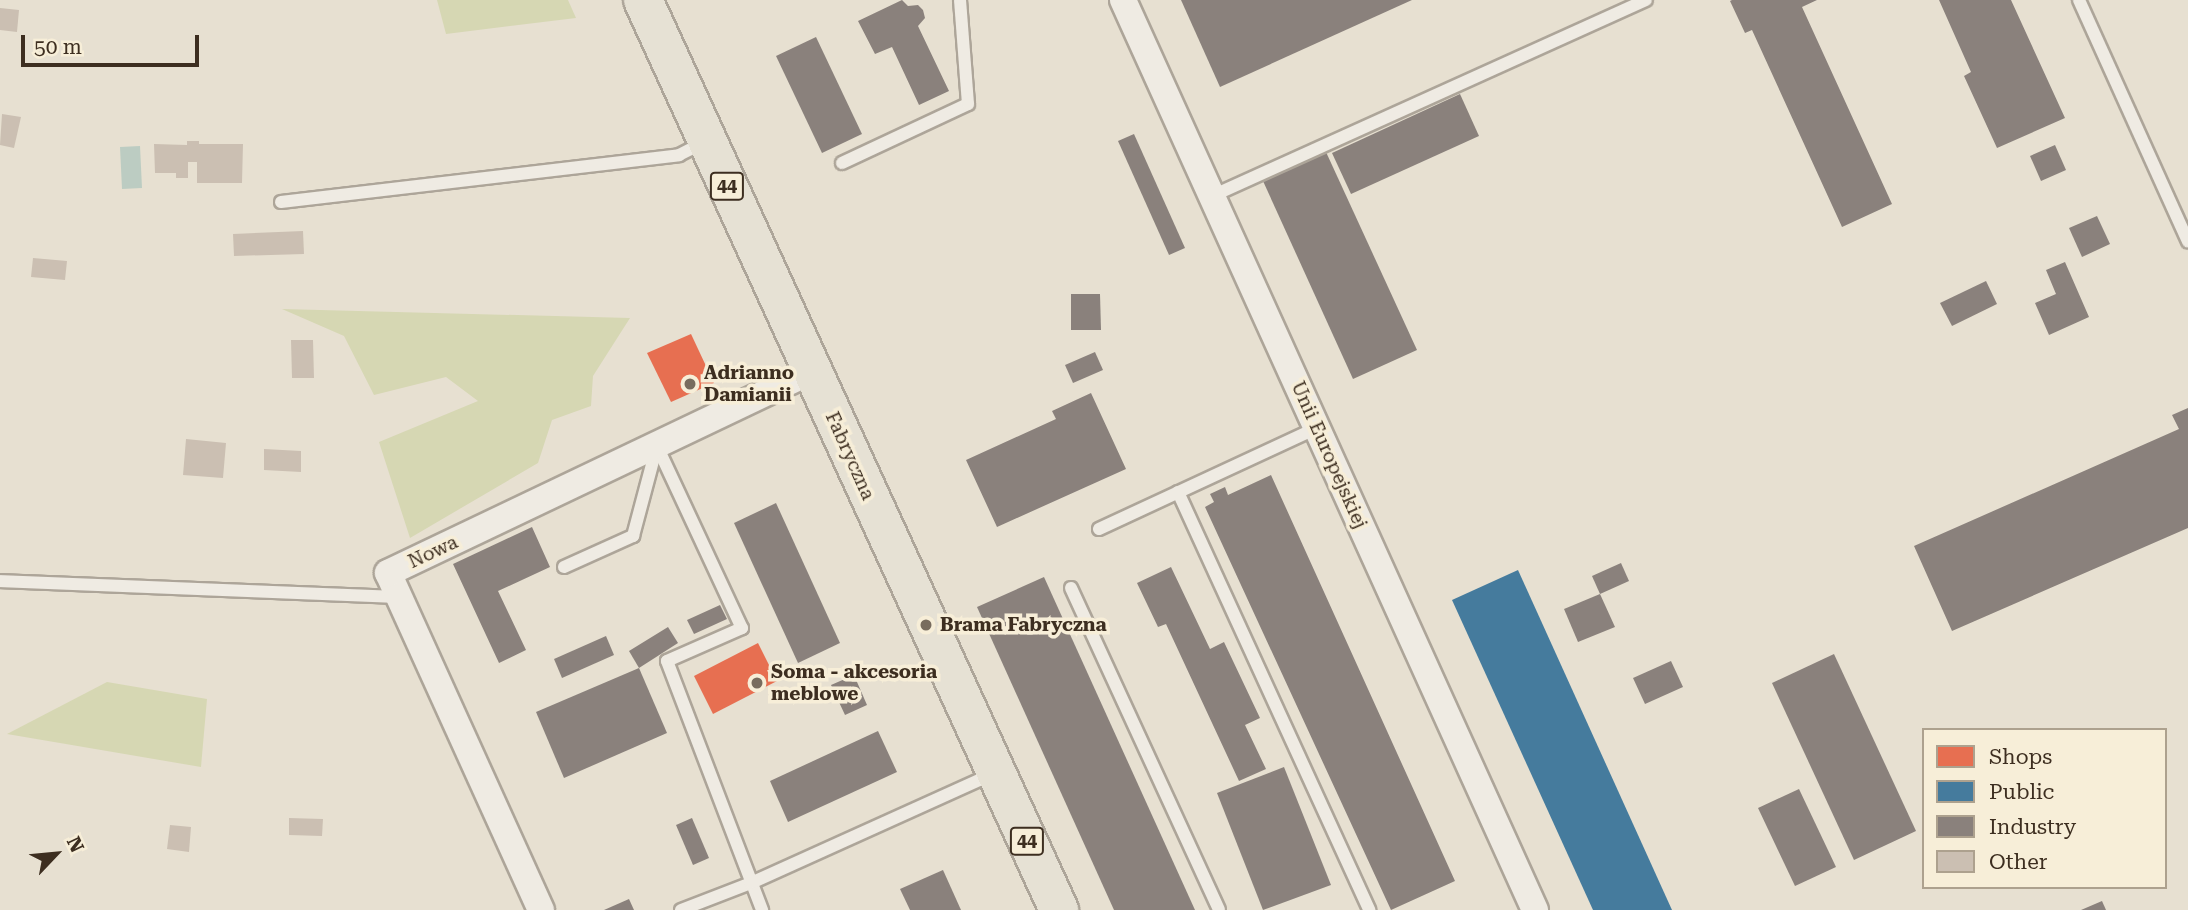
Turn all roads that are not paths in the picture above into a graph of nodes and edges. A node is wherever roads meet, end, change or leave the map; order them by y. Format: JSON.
{"nodes":[{"id":1,"x":643,"y":0,"type":"edge"},
{"id":2,"x":960,"y":0,"type":"edge"},
{"id":3,"x":1123,"y":0,"type":"edge"},
{"id":4,"x":1646,"y":0,"type":"edge"},
{"id":5,"x":2079,"y":0,"type":"edge"},
{"id":6,"x":706,"y":142,"type":"junction"},
{"id":7,"x":842,"y":163,"type":"dead end"},
{"id":8,"x":1212,"y":196,"type":"junction"},
{"id":9,"x":281,"y":202,"type":"dead end"},
{"id":10,"x":2188,"y":241,"type":"edge"},
{"id":11,"x":811,"y":371,"type":"junction"},
{"id":12,"x":1317,"y":428,"type":"junction"},
{"id":13,"x":657,"y":446,"type":"junction"},
{"id":14,"x":1178,"y":492,"type":"junction"},
{"id":15,"x":1099,"y":529,"type":"dead end"},
{"id":16,"x":564,"y":567,"type":"dead end"},
{"id":17,"x":0,"y":581,"type":"edge"},
{"id":18,"x":1071,"y":587,"type":"dead end"},
{"id":19,"x":399,"y":597,"type":"junction"},
{"id":20,"x":995,"y":772,"type":"junction"},
{"id":21,"x":751,"y":883,"type":"junction"},
{"id":22,"x":541,"y":910,"type":"edge"},
{"id":23,"x":681,"y":910,"type":"edge"},
{"id":24,"x":762,"y":910,"type":"edge"},
{"id":25,"x":1059,"y":910,"type":"edge"},
{"id":26,"x":1219,"y":910,"type":"edge"},
{"id":27,"x":1369,"y":910,"type":"edge"},
{"id":28,"x":1535,"y":910,"type":"edge"}],
"edges":[{"from":1,"to":6,"type":"main road","name":"Fabryczna","number":"44"},
{"from":2,"to":7,"type":"lane"},
{"from":3,"to":8,"type":"street","name":"Unii Europejskiej"},
{"from":4,"to":8,"type":"lane"},
{"from":5,"to":10,"type":"lane"},
{"from":6,"to":9,"type":"lane"},
{"from":6,"to":11,"type":"main road","name":"Fabryczna","number":"44"},
{"from":8,"to":12,"type":"street","name":"Unii Europejskiej"},
{"from":11,"to":13,"type":"street","name":"Nowa"},
{"from":11,"to":20,"type":"main road","name":"Fabryczna","number":"44"},
{"from":12,"to":14,"type":"lane"},
{"from":12,"to":28,"type":"street","name":"Unii Europejskiej"},
{"from":13,"to":16,"type":"lane"},
{"from":13,"to":19,"type":"street","name":"Nowa"},
{"from":13,"to":21,"type":"lane"},
{"from":14,"to":15,"type":"lane"},
{"from":14,"to":27,"type":"lane"},
{"from":17,"to":19,"type":"lane"},
{"from":18,"to":26,"type":"lane"},
{"from":19,"to":22,"type":"street","name":"Nowa"},
{"from":20,"to":21,"type":"lane"},
{"from":20,"to":25,"type":"main road","name":"Fabryczna","number":"44"},
{"from":21,"to":23,"type":"lane"},
{"from":21,"to":24,"type":"lane"}]}
